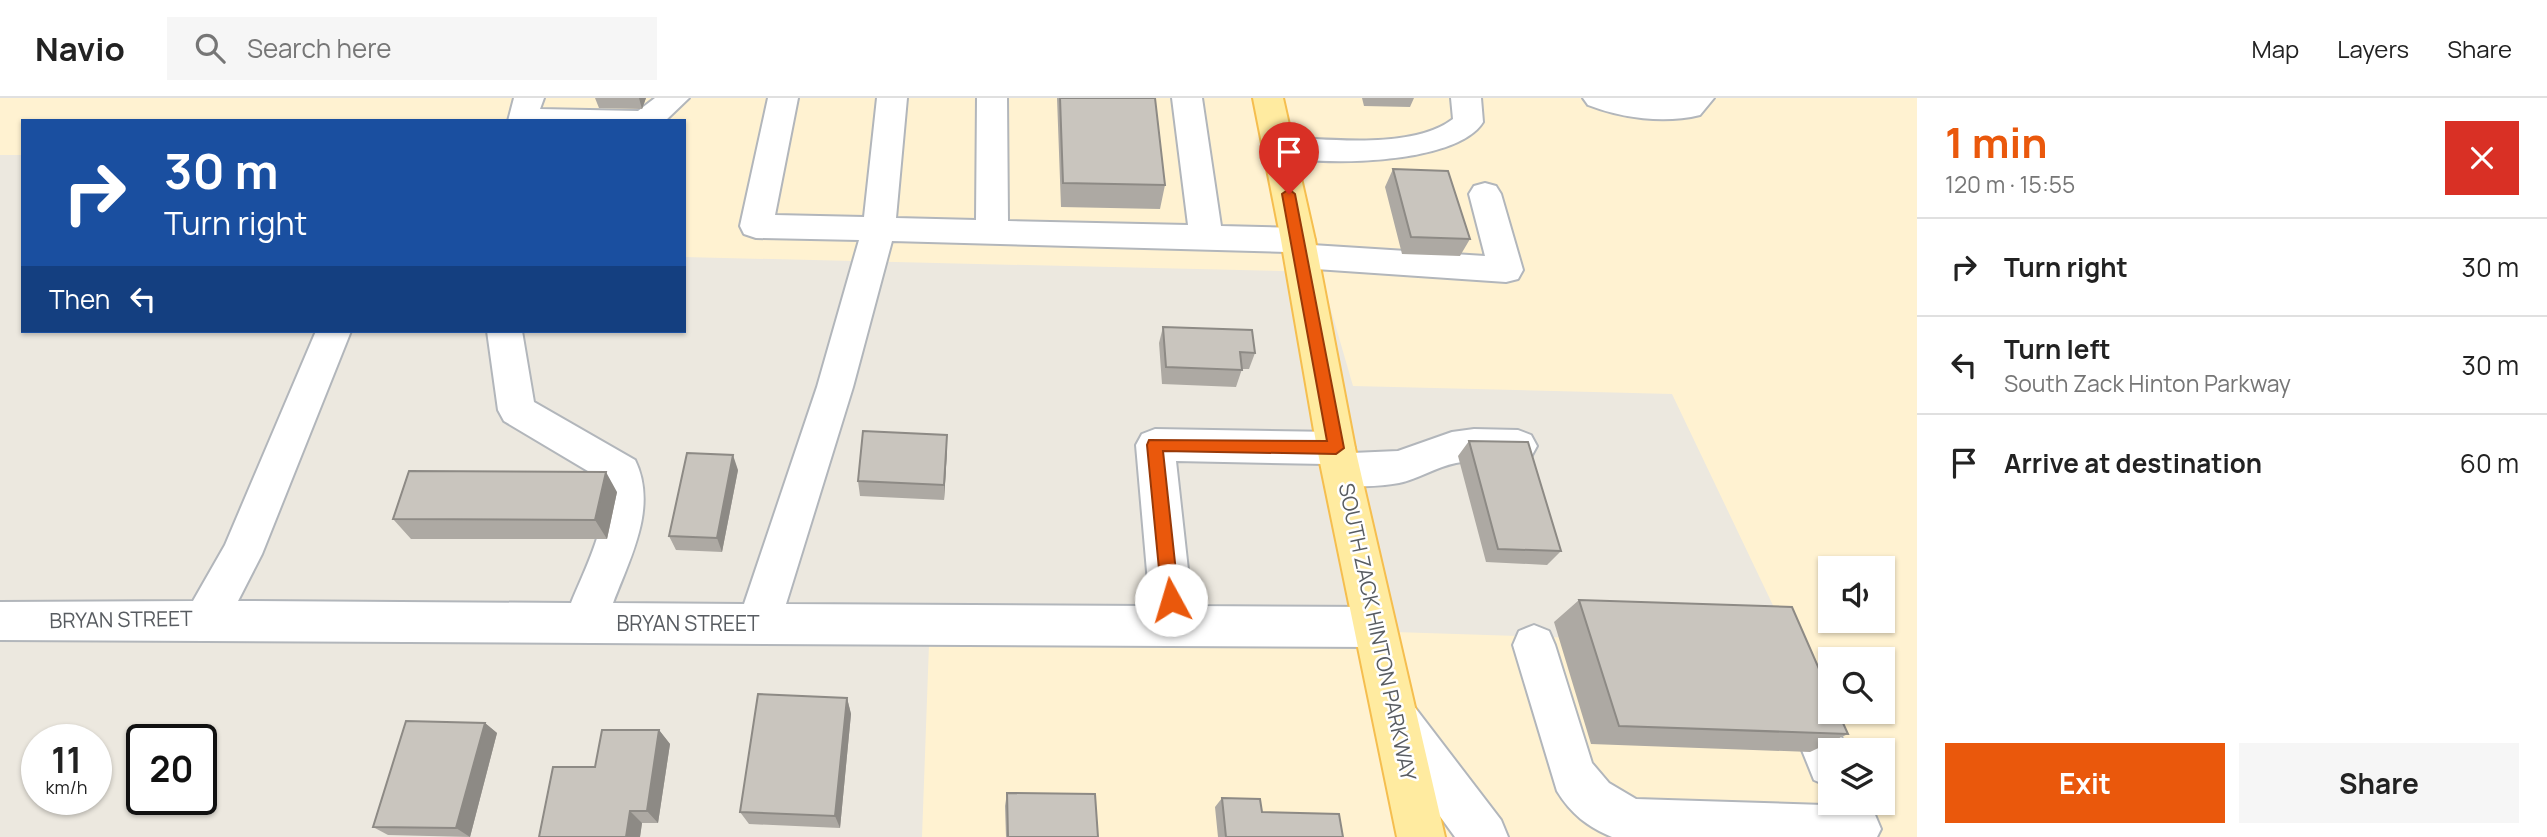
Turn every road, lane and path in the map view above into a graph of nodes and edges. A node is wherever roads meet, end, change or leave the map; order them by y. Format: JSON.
{"nodes":[{"id":1,"x":674,"y":98,"type":"edge"},
{"id":2,"x":782,"y":98,"type":"edge"},
{"id":3,"x":892,"y":98,"type":"edge"},
{"id":4,"x":992,"y":98,"type":"edge"},
{"id":5,"x":1187,"y":98,"type":"edge"},
{"id":6,"x":1268,"y":98,"type":"edge"},
{"id":7,"x":1466,"y":98,"type":"edge"},
{"id":8,"x":1598,"y":98,"type":"edge"},
{"id":9,"x":1699,"y":98,"type":"edge"},
{"id":10,"x":525,"y":108,"type":"edge"},
{"id":11,"x":627,"y":119,"type":"edge"},
{"id":12,"x":648,"y":119,"type":"edge"},
{"id":13,"x":1279,"y":147,"type":"junction"},
{"id":14,"x":1485,"y":194,"type":"dead end"},
{"id":15,"x":879,"y":229,"type":"junction"},
{"id":16,"x":992,"y":231,"type":"junction"},
{"id":17,"x":1206,"y":236,"type":"junction"},
{"id":18,"x":1300,"y":248,"type":"junction"},
{"id":19,"x":332,"y":333,"type":"edge"},
{"id":20,"x":505,"y":333,"type":"edge"},
{"id":21,"x":1524,"y":446,"type":"edge"},
{"id":22,"x":1339,"y":459,"type":"junction"},
{"id":23,"x":205,"y":620,"type":"junction"},
{"id":24,"x":0,"y":621,"type":"edge"},
{"id":25,"x":584,"y":623,"type":"junction"},
{"id":26,"x":758,"y":625,"type":"junction"},
{"id":27,"x":1173,"y":626,"type":"junction"},
{"id":28,"x":1375,"y":627,"type":"junction"},
{"id":29,"x":1534,"y":645,"type":"dead end"},
{"id":30,"x":1796,"y":681,"type":"edge"},
{"id":31,"x":1397,"y":720,"type":"junction"},
{"id":32,"x":1819,"y":738,"type":"edge"},
{"id":33,"x":1852,"y":815,"type":"edge"},
{"id":34,"x":1722,"y":832,"type":"edge"},
{"id":35,"x":1421,"y":837,"type":"edge"},
{"id":36,"x":1484,"y":837,"type":"edge"}],
"edges":[{"from":1,"to":12,"type":"street"},
{"from":2,"to":15,"type":"street"},
{"from":3,"to":15,"type":"street"},
{"from":4,"to":16,"type":"street"},
{"from":5,"to":17,"type":"street"},
{"from":6,"to":13,"type":"main road","name":"SOUTH ZACK HINTON PARKWAY"},
{"from":7,"to":13,"type":"street"},
{"from":8,"to":9,"type":"street"},
{"from":10,"to":11,"type":"street"},
{"from":13,"to":18,"type":"main road","name":"SOUTH ZACK HINTON PARKWAY"},
{"from":14,"to":18,"type":"street"},
{"from":15,"to":16,"type":"street"},
{"from":15,"to":26,"type":"street"},
{"from":16,"to":17,"type":"street"},
{"from":17,"to":18,"type":"street"},
{"from":18,"to":22,"type":"main road","name":"SOUTH ZACK HINTON PARKWAY"},
{"from":19,"to":23,"type":"street"},
{"from":20,"to":25,"type":"street"},
{"from":21,"to":22,"type":"street"},
{"from":22,"to":27,"type":"street"},
{"from":22,"to":28,"type":"main road","name":"SOUTH ZACK HINTON PARKWAY"},
{"from":23,"to":24,"type":"street","name":"BRYAN STREET"},
{"from":23,"to":25,"type":"street","name":"BRYAN STREET"},
{"from":25,"to":26,"type":"street","name":"BRYAN STREET"},
{"from":26,"to":27,"type":"street","name":"BRYAN STREET"},
{"from":27,"to":28,"type":"street","name":"BRYAN STREET"},
{"from":28,"to":31,"type":"main road","name":"SOUTH ZACK HINTON PARKWAY"},
{"from":29,"to":34,"type":"street"},
{"from":30,"to":32,"type":"street"},
{"from":31,"to":35,"type":"main road","name":"SOUTH ZACK HINTON PARKWAY"},
{"from":31,"to":36,"type":"street"},
{"from":33,"to":34,"type":"street"}]}
